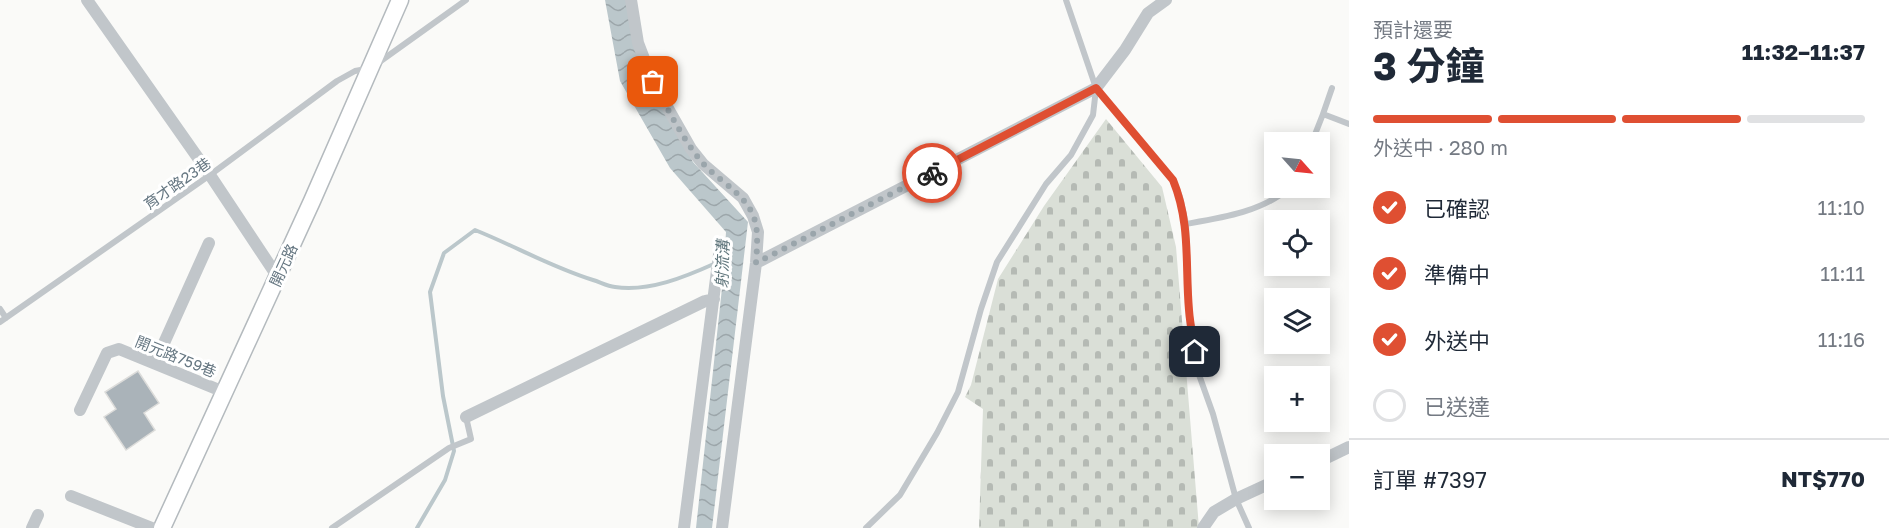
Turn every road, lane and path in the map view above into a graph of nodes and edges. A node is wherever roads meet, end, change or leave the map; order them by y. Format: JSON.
{"nodes":[{"id":1,"x":87,"y":0,"type":"edge"},
{"id":2,"x":400,"y":0,"type":"edge"},
{"id":3,"x":465,"y":0,"type":"edge"},
{"id":4,"x":631,"y":0,"type":"edge"},
{"id":5,"x":1066,"y":0,"type":"edge"},
{"id":6,"x":1166,"y":0,"type":"edge"},
{"id":7,"x":370,"y":69,"type":"junction"},
{"id":8,"x":1096,"y":88,"type":"junction"},
{"id":9,"x":1332,"y":88,"type":"dead end"},
{"id":10,"x":1323,"y":114,"type":"junction"},
{"id":11,"x":1349,"y":124,"type":"edge"},
{"id":12,"x":1316,"y":132,"type":"edge"},
{"id":13,"x":210,"y":175,"type":"junction"},
{"id":14,"x":1274,"y":198,"type":"edge"},
{"id":15,"x":1186,"y":224,"type":"junction"},
{"id":16,"x":208,"y":243,"type":"dead end"},
{"id":17,"x":719,"y":256,"type":"dead end"},
{"id":18,"x":756,"y":263,"type":"junction"},
{"id":19,"x":277,"y":276,"type":"junction"},
{"id":20,"x":714,"y":299,"type":"junction"},
{"id":21,"x":0,"y":309,"type":"edge"},
{"id":22,"x":3,"y":320,"type":"edge"},
{"id":23,"x":155,"y":363,"type":"junction"},
{"id":24,"x":224,"y":392,"type":"junction"},
{"id":25,"x":80,"y":410,"type":"dead end"},
{"id":26,"x":466,"y":417,"type":"joint"},
{"id":27,"x":1349,"y":447,"type":"edge"},
{"id":28,"x":1330,"y":456,"type":"edge"},
{"id":29,"x":1264,"y":486,"type":"edge"},
{"id":30,"x":71,"y":496,"type":"dead end"},
{"id":31,"x":1236,"y":499,"type":"junction"},
{"id":32,"x":38,"y":515,"type":"dead end"},
{"id":33,"x":32,"y":528,"type":"edge"},
{"id":34,"x":152,"y":528,"type":"edge"},
{"id":35,"x":162,"y":528,"type":"edge"},
{"id":36,"x":332,"y":528,"type":"edge"},
{"id":37,"x":684,"y":528,"type":"edge"},
{"id":38,"x":722,"y":528,"type":"edge"},
{"id":39,"x":866,"y":528,"type":"edge"},
{"id":40,"x":1203,"y":528,"type":"edge"},
{"id":41,"x":1249,"y":528,"type":"edge"}],
"edges":[{"from":1,"to":13,"type":"street"},
{"from":2,"to":7,"type":"main road","name":"開元路"},
{"from":3,"to":7,"type":"lane","name":"育才路23巷"},
{"from":4,"to":18,"type":"street"},
{"from":5,"to":8,"type":"lane"},
{"from":6,"to":8,"type":"street"},
{"from":7,"to":13,"type":"lane","name":"育才路23巷"},
{"from":7,"to":19,"type":"main road","name":"開元路"},
{"from":8,"to":15,"type":"lane"},
{"from":8,"to":18,"type":"street"},
{"from":8,"to":39,"type":"lane"},
{"from":9,"to":10,"type":"lane"},
{"from":10,"to":11,"type":"lane"},
{"from":10,"to":12,"type":"lane"},
{"from":13,"to":19,"type":"street"},
{"from":13,"to":22,"type":"lane","name":"育才路23巷"},
{"from":14,"to":15,"type":"lane"},
{"from":15,"to":31,"type":"lane"},
{"from":16,"to":23,"type":"street"},
{"from":17,"to":20,"type":"street"},
{"from":18,"to":38,"type":"street"},
{"from":19,"to":24,"type":"main road","name":"開元路"},
{"from":20,"to":26,"type":"street"},
{"from":20,"to":37,"type":"street"},
{"from":21,"to":22,"type":"lane"},
{"from":23,"to":24,"type":"street","name":"開元路759巷"},
{"from":23,"to":25,"type":"street","name":"開元路759巷"},
{"from":24,"to":35,"type":"main road","name":"開元路"},
{"from":26,"to":36,"type":"lane"},
{"from":27,"to":28,"type":"street"},
{"from":29,"to":31,"type":"street"},
{"from":30,"to":34,"type":"street"},
{"from":31,"to":40,"type":"street"},
{"from":31,"to":41,"type":"lane"},
{"from":32,"to":33,"type":"street"}]}
